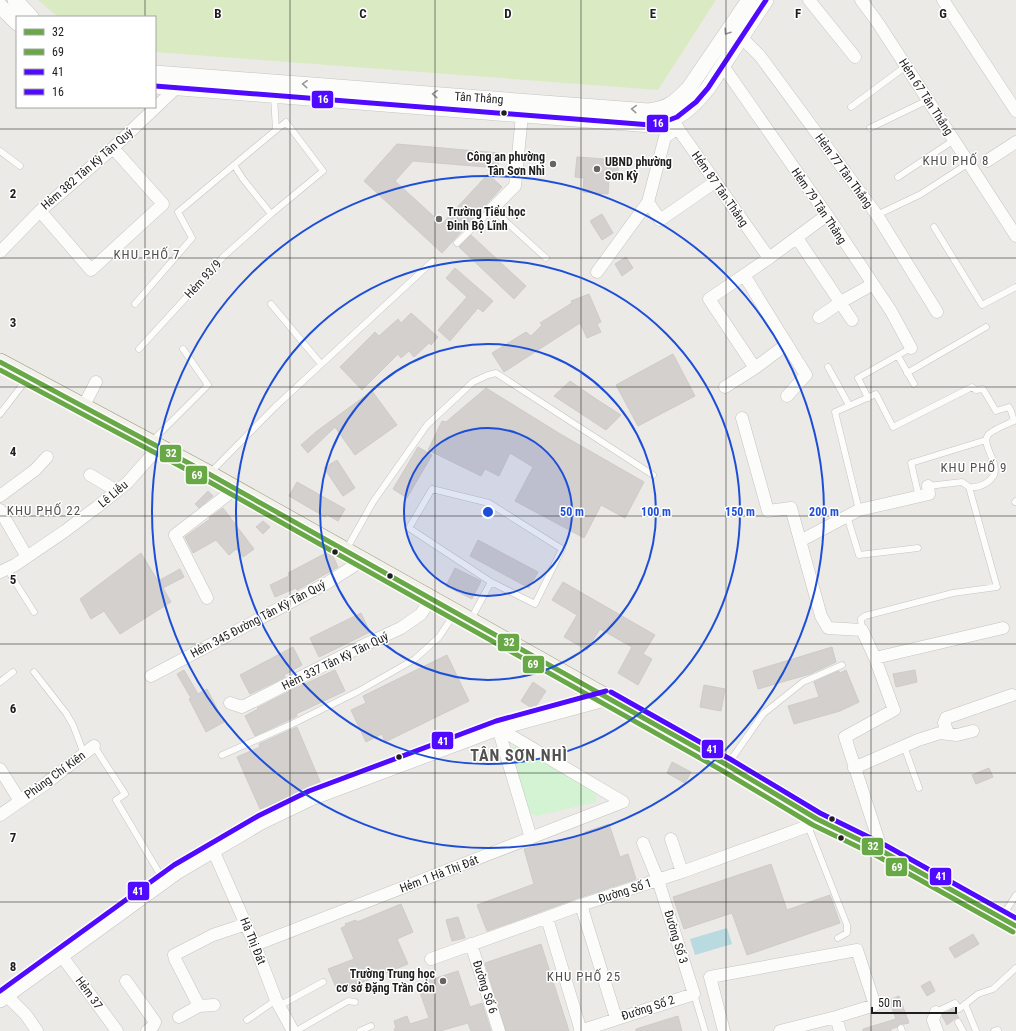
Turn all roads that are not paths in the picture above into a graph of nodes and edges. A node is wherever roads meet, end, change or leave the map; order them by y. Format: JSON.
{"nodes":[{"id":1,"x":15,"y":0,"type":"edge"},
{"id":2,"x":749,"y":0,"type":"edge"},
{"id":3,"x":766,"y":0,"type":"edge"},
{"id":4,"x":809,"y":0,"type":"edge"},
{"id":5,"x":861,"y":0,"type":"edge"},
{"id":6,"x":943,"y":0,"type":"edge"},
{"id":7,"x":0,"y":6,"type":"edge"},
{"id":8,"x":30,"y":16,"type":"edge"},
{"id":9,"x":16,"y":22,"type":"edge"},
{"id":10,"x":741,"y":37,"type":"junction"},
{"id":11,"x":855,"y":57,"type":"dead end"},
{"id":12,"x":716,"y":62,"type":"junction"},
{"id":13,"x":906,"y":66,"type":"junction"},
{"id":14,"x":156,"y":73,"type":"edge"},
{"id":15,"x":156,"y":86,"type":"edge"},
{"id":16,"x":176,"y":88,"type":"junction"},
{"id":17,"x":274,"y":96,"type":"junction"},
{"id":18,"x":928,"y":100,"type":"junction"},
{"id":19,"x":156,"y":107,"type":"edge"},
{"id":20,"x":851,"y":107,"type":"dead end"},
{"id":21,"x":155,"y":108,"type":"edge"},
{"id":22,"x":1016,"y":111,"type":"edge"},
{"id":23,"x":522,"y":115,"type":"junction"},
{"id":24,"x":671,"y":119,"type":"junction"},
{"id":25,"x":870,"y":128,"type":"dead end"},
{"id":26,"x":276,"y":130,"type":"junction"},
{"id":27,"x":954,"y":140,"type":"junction"},
{"id":28,"x":1016,"y":142,"type":"edge"},
{"id":29,"x":113,"y":148,"type":"junction"},
{"id":30,"x":0,"y":151,"type":"edge"},
{"id":31,"x":987,"y":161,"type":"dead end"},
{"id":32,"x":969,"y":163,"type":"junction"},
{"id":33,"x":234,"y":165,"type":"junction"},
{"id":34,"x":20,"y":166,"type":"dead end"},
{"id":35,"x":898,"y":177,"type":"dead end"},
{"id":36,"x":715,"y":182,"type":"junction"},
{"id":37,"x":648,"y":202,"type":"junction"},
{"id":38,"x":492,"y":209,"type":"junction"},
{"id":39,"x":40,"y":211,"type":"junction"},
{"id":40,"x":271,"y":214,"type":"junction"},
{"id":41,"x":877,"y":215,"type":"junction"},
{"id":42,"x":827,"y":216,"type":"junction"},
{"id":43,"x":934,"y":227,"type":"dead end"},
{"id":44,"x":1016,"y":236,"type":"edge"},
{"id":45,"x":797,"y":238,"type":"junction"},
{"id":46,"x":457,"y":243,"type":"dead end"},
{"id":47,"x":0,"y":252,"type":"edge"},
{"id":48,"x":546,"y":258,"type":"dead end"},
{"id":49,"x":769,"y":258,"type":"junction"},
{"id":50,"x":433,"y":261,"type":"dead end"},
{"id":51,"x":596,"y":272,"type":"dead end"},
{"id":52,"x":744,"y":275,"type":"junction"},
{"id":53,"x":873,"y":284,"type":"junction"},
{"id":54,"x":1016,"y":287,"type":"edge"},
{"id":55,"x":841,"y":302,"type":"junction"},
{"id":56,"x":135,"y":304,"type":"dead end"},
{"id":57,"x":271,"y":304,"type":"dead end"},
{"id":58,"x":937,"y":312,"type":"dead end"},
{"id":59,"x":819,"y":317,"type":"dead end"},
{"id":60,"x":852,"y":320,"type":"dead end"},
{"id":61,"x":986,"y":328,"type":"dead end"},
{"id":62,"x":787,"y":344,"type":"junction"},
{"id":63,"x":912,"y":348,"type":"joint"},
{"id":64,"x":139,"y":349,"type":"dead end"},
{"id":65,"x":183,"y":349,"type":"dead end"},
{"id":66,"x":898,"y":356,"type":"junction"},
{"id":67,"x":0,"y":362,"type":"edge"},
{"id":68,"x":321,"y":364,"type":"junction"},
{"id":69,"x":828,"y":367,"type":"dead end"},
{"id":70,"x":755,"y":368,"type":"junction"},
{"id":71,"x":907,"y":373,"type":"junction"},
{"id":72,"x":28,"y":378,"type":"junction"},
{"id":73,"x":96,"y":382,"type":"dead end"},
{"id":74,"x":914,"y":384,"type":"dead end"},
{"id":75,"x":725,"y":387,"type":"dead end"},
{"id":76,"x":787,"y":396,"type":"dead end"},
{"id":77,"x":868,"y":398,"type":"junction"},
{"id":78,"x":850,"y":406,"type":"junction"},
{"id":79,"x":83,"y":407,"type":"junction"},
{"id":80,"x":1014,"y":409,"type":"edge"},
{"id":81,"x":0,"y":414,"type":"edge"},
{"id":82,"x":742,"y":418,"type":"dead end"},
{"id":83,"x":986,"y":440,"type":"junction"},
{"id":84,"x":155,"y":445,"type":"junction"},
{"id":85,"x":47,"y":457,"type":"dead end"},
{"id":86,"x":90,"y":474,"type":"dead end"},
{"id":87,"x":209,"y":474,"type":"junction"},
{"id":88,"x":653,"y":474,"type":"dead end"},
{"id":89,"x":928,"y":486,"type":"joint"},
{"id":90,"x":969,"y":487,"type":"junction"},
{"id":91,"x":235,"y":489,"type":"junction"},
{"id":92,"x":117,"y":491,"type":"junction"},
{"id":93,"x":0,"y":496,"type":"edge"},
{"id":94,"x":919,"y":497,"type":"junction"},
{"id":95,"x":0,"y":510,"type":"edge"},
{"id":96,"x":859,"y":510,"type":"junction"},
{"id":97,"x":847,"y":516,"type":"junction"},
{"id":98,"x":800,"y":540,"type":"junction"},
{"id":99,"x":918,"y":548,"type":"dead end"},
{"id":100,"x":346,"y":550,"type":"junction"},
{"id":101,"x":27,"y":557,"type":"junction"},
{"id":102,"x":364,"y":560,"type":"junction"},
{"id":103,"x":4,"y":570,"type":"edge"},
{"id":104,"x":492,"y":582,"type":"junction"},
{"id":105,"x":207,"y":598,"type":"dead end"},
{"id":106,"x":431,"y":598,"type":"junction"},
{"id":107,"x":34,"y":612,"type":"dead end"},
{"id":108,"x":463,"y":616,"type":"junction"},
{"id":109,"x":1003,"y":628,"type":"dead end"},
{"id":110,"x":862,"y":630,"type":"junction"},
{"id":111,"x":875,"y":658,"type":"junction"},
{"id":112,"x":842,"y":665,"type":"dead end"},
{"id":113,"x":13,"y":672,"type":"dead end"},
{"id":114,"x":34,"y":672,"type":"dead end"},
{"id":115,"x":151,"y":676,"type":"dead end"},
{"id":116,"x":0,"y":682,"type":"edge"},
{"id":117,"x":1012,"y":694,"type":"dead end"},
{"id":118,"x":608,"y":698,"type":"junction"},
{"id":119,"x":230,"y":703,"type":"dead end"},
{"id":120,"x":498,"y":728,"type":"junction"},
{"id":121,"x":973,"y":731,"type":"dead end"},
{"id":122,"x":948,"y":733,"type":"junction"},
{"id":123,"x":94,"y":746,"type":"joint"},
{"id":124,"x":904,"y":746,"type":"junction"},
{"id":125,"x":84,"y":754,"type":"junction"},
{"id":126,"x":222,"y":755,"type":"dead end"},
{"id":127,"x":727,"y":765,"type":"junction"},
{"id":128,"x":0,"y":768,"type":"edge"},
{"id":129,"x":854,"y":768,"type":"junction"},
{"id":130,"x":919,"y":788,"type":"dead end"},
{"id":131,"x":20,"y":801,"type":"junction"},
{"id":132,"x":0,"y":815,"type":"edge"},
{"id":133,"x":813,"y":822,"type":"junction"},
{"id":134,"x":531,"y":838,"type":"junction"},
{"id":135,"x":671,"y":839,"type":"dead end"},
{"id":136,"x":643,"y":844,"type":"dead end"},
{"id":137,"x":213,"y":850,"type":"junction"},
{"id":138,"x":882,"y":851,"type":"junction"},
{"id":139,"x":682,"y":872,"type":"junction"},
{"id":140,"x":658,"y":880,"type":"junction"},
{"id":141,"x":164,"y":881,"type":"junction"},
{"id":142,"x":1016,"y":894,"type":"edge"},
{"id":143,"x":581,"y":905,"type":"junction"},
{"id":144,"x":547,"y":918,"type":"junction"},
{"id":145,"x":1009,"y":922,"type":"edge"},
{"id":146,"x":246,"y":924,"type":"junction"},
{"id":147,"x":838,"y":938,"type":"dead end"},
{"id":148,"x":471,"y":944,"type":"junction"},
{"id":149,"x":255,"y":945,"type":"junction"},
{"id":150,"x":61,"y":956,"type":"junction"},
{"id":151,"x":431,"y":959,"type":"dead end"},
{"id":152,"x":1016,"y":968,"type":"edge"},
{"id":153,"x":126,"y":981,"type":"dead end"},
{"id":154,"x":323,"y":982,"type":"dead end"},
{"id":155,"x":694,"y":994,"type":"junction"},
{"id":156,"x":3,"y":998,"type":"edge"},
{"id":157,"x":355,"y":1002,"type":"dead end"},
{"id":158,"x":277,"y":1003,"type":"junction"},
{"id":159,"x":965,"y":1004,"type":"junction"},
{"id":160,"x":214,"y":1005,"type":"dead end"},
{"id":161,"x":199,"y":1006,"type":"junction"},
{"id":162,"x":936,"y":1012,"type":"joint"},
{"id":163,"x":836,"y":1017,"type":"junction"},
{"id":164,"x":179,"y":1018,"type":"dead end"},
{"id":165,"x":616,"y":1018,"type":"junction"},
{"id":166,"x":247,"y":1020,"type":"dead end"},
{"id":167,"x":958,"y":1022,"type":"dead end"},
{"id":168,"x":371,"y":1026,"type":"dead end"},
{"id":169,"x":37,"y":1031,"type":"edge"},
{"id":170,"x":117,"y":1031,"type":"edge"},
{"id":171,"x":147,"y":1031,"type":"edge"},
{"id":172,"x":295,"y":1031,"type":"edge"},
{"id":173,"x":360,"y":1031,"type":"edge"},
{"id":174,"x":499,"y":1031,"type":"edge"},
{"id":175,"x":581,"y":1031,"type":"edge"},
{"id":176,"x":705,"y":1031,"type":"edge"},
{"id":177,"x":724,"y":1031,"type":"edge"},
{"id":178,"x":780,"y":1031,"type":"edge"},
{"id":179,"x":840,"y":1031,"type":"edge"},
{"id":180,"x":937,"y":1031,"type":"edge"},
{"id":181,"x":963,"y":1031,"type":"edge"},
{"id":182,"x":976,"y":1031,"type":"edge"}],
"edges":[{"from":1,"to":8,"type":"street"},
{"from":2,"to":12,"type":"street","name":"Tân Thắng","one_way":true},
{"from":3,"to":10,"type":"street","name":"Tân Thắng"},
{"from":4,"to":11,"type":"street"},
{"from":5,"to":13,"type":"street","name":"Hẻm 67 Tân Thắng"},
{"from":6,"to":22,"type":"street"},
{"from":7,"to":9,"type":"street"},
{"from":10,"to":12,"type":"street","name":"Tân Thắng"},
{"from":10,"to":41,"type":"street","name":"Hẻm 77 Tân Thắng"},
{"from":12,"to":24,"type":"street","name":"Tân Thắng"},
{"from":12,"to":42,"type":"street","name":"Hẻm 79 Tân Thắng"},
{"from":13,"to":18,"type":"street","name":"Hẻm 67 Tân Thắng"},
{"from":13,"to":20,"type":"lane"},
{"from":24,"to":14,"type":"street","name":"Tân Thắng","one_way":true},
{"from":15,"to":16,"type":"street","name":"Tân Thắng"},
{"from":16,"to":17,"type":"street","name":"Tân Thắng"},
{"from":16,"to":19,"type":"street","name":"Hẻm 382 Tân Kỳ Tân Quý"},
{"from":17,"to":23,"type":"street","name":"Tân Thắng"},
{"from":17,"to":26,"type":"lane"},
{"from":18,"to":25,"type":"lane"},
{"from":18,"to":27,"type":"street","name":"Hẻm 67 Tân Thắng"},
{"from":21,"to":29,"type":"street","name":"Hẻm 382 Tân Kỳ Tân Quý"},
{"from":23,"to":24,"type":"street","name":"Tân Thắng"},
{"from":23,"to":38,"type":"street"},
{"from":24,"to":36,"type":"street","name":"Hẻm 87 Tân Thắng"},
{"from":24,"to":37,"type":"street"},
{"from":26,"to":33,"type":"lane"},
{"from":26,"to":40,"type":"lane","name":"Hẻm 93/9"},
{"from":27,"to":32,"type":"street","name":"Hẻm 67 Tân Thắng"},
{"from":27,"to":35,"type":"lane"},
{"from":28,"to":31,"type":"street"},
{"from":29,"to":39,"type":"street","name":"Hẻm 382 Tân Kỳ Tân Quý"},
{"from":29,"to":39,"type":"street"},
{"from":30,"to":34,"type":"lane"},
{"from":32,"to":41,"type":"lane"},
{"from":32,"to":44,"type":"street","name":"Hẻm 67 Tân Thắng"},
{"from":33,"to":40,"type":"lane"},
{"from":33,"to":56,"type":"lane"},
{"from":36,"to":37,"type":"street"},
{"from":36,"to":49,"type":"street","name":"Hẻm 87 Tân Thắng"},
{"from":37,"to":51,"type":"street"},
{"from":38,"to":46,"type":"lane"},
{"from":38,"to":48,"type":"lane"},
{"from":39,"to":47,"type":"street","name":"Hẻm 382 Tân Kỳ Tân Quý"},
{"from":40,"to":64,"type":"lane","name":"Hẻm 93/9"},
{"from":41,"to":58,"type":"street","name":"Hẻm 77 Tân Thắng"},
{"from":42,"to":45,"type":"street"},
{"from":42,"to":53,"type":"street","name":"Hẻm 79 Tân Thắng"},
{"from":43,"to":54,"type":"lane"},
{"from":45,"to":49,"type":"street"},
{"from":45,"to":55,"type":"street"},
{"from":49,"to":52,"type":"street"},
{"from":50,"to":68,"type":"lane"},
{"from":52,"to":62,"type":"street"},
{"from":52,"to":70,"type":"street"},
{"from":53,"to":55,"type":"street"},
{"from":53,"to":63,"type":"street","name":"Hẻm 79 Tân Thắng"},
{"from":55,"to":59,"type":"street"},
{"from":55,"to":60,"type":"street"},
{"from":57,"to":68,"type":"lane"},
{"from":61,"to":71,"type":"lane"},
{"from":62,"to":70,"type":"street"},
{"from":62,"to":76,"type":"street"},
{"from":63,"to":66,"type":"lane"},
{"from":65,"to":84,"type":"lane"},
{"from":66,"to":71,"type":"lane"},
{"from":66,"to":77,"type":"lane"},
{"from":67,"to":72,"type":"main road"},
{"from":68,"to":87,"type":"lane"},
{"from":69,"to":78,"type":"lane"},
{"from":70,"to":75,"type":"street"},
{"from":71,"to":74,"type":"lane"},
{"from":72,"to":79,"type":"main road"},
{"from":72,"to":81,"type":"lane"},
{"from":73,"to":79,"type":"street"},
{"from":77,"to":78,"type":"lane"},
{"from":77,"to":80,"type":"lane"},
{"from":78,"to":96,"type":"lane"},
{"from":79,"to":84,"type":"main road"},
{"from":80,"to":83,"type":"lane"},
{"from":82,"to":98,"type":"street"},
{"from":83,"to":90,"type":"lane"},
{"from":83,"to":94,"type":"lane"},
{"from":84,"to":87,"type":"main road"},
{"from":84,"to":92,"type":"street","name":"Lê Liễu"},
{"from":85,"to":93,"type":"street"},
{"from":86,"to":92,"type":"street"},
{"from":87,"to":91,"type":"main road"},
{"from":88,"to":100,"type":"lane"},
{"from":89,"to":90,"type":"lane"},
{"from":89,"to":94,"type":"street"},
{"from":90,"to":110,"type":"lane"},
{"from":91,"to":100,"type":"main road"},
{"from":91,"to":105,"type":"street"},
{"from":92,"to":101,"type":"street","name":"Lê Liễu"},
{"from":94,"to":96,"type":"street"},
{"from":95,"to":101,"type":"street"},
{"from":96,"to":97,"type":"street"},
{"from":97,"to":98,"type":"street"},
{"from":97,"to":99,"type":"lane"},
{"from":98,"to":110,"type":"street"},
{"from":100,"to":102,"type":"main road"},
{"from":101,"to":103,"type":"street","name":"Lê Liễu"},
{"from":102,"to":106,"type":"main road"},
{"from":102,"to":115,"type":"street","name":"Hẻm 345 Đường Tân Kỳ Tân Quý"},
{"from":103,"to":107,"type":"lane"},
{"from":104,"to":104,"type":"lane"},
{"from":104,"to":108,"type":"lane"},
{"from":106,"to":108,"type":"main road"},
{"from":106,"to":119,"type":"street","name":"Hẻm 337 Tân Kỳ Tân Quý"},
{"from":108,"to":118,"type":"main road"},
{"from":108,"to":126,"type":"lane"},
{"from":109,"to":111,"type":"street"},
{"from":110,"to":111,"type":"street"},
{"from":111,"to":129,"type":"street"},
{"from":112,"to":127,"type":"lane"},
{"from":113,"to":116,"type":"lane"},
{"from":114,"to":125,"type":"lane"},
{"from":117,"to":122,"type":"street"},
{"from":118,"to":120,"type":"street"},
{"from":118,"to":127,"type":"main road"},
{"from":120,"to":134,"type":"street"},
{"from":120,"to":134,"type":"street","name":"Hẻm 1 Hà Thị Đát"},
{"from":120,"to":137,"type":"street"},
{"from":121,"to":122,"type":"street"},
{"from":122,"to":124,"type":"street"},
{"from":123,"to":125,"type":"street","name":"Phùng Chí Kiên"},
{"from":123,"to":141,"type":"lane","name":"Phùng Chí Kiên"},
{"from":124,"to":129,"type":"street"},
{"from":124,"to":130,"type":"lane"},
{"from":125,"to":131,"type":"street","name":"Phùng Chí Kiên"},
{"from":127,"to":133,"type":"main road"},
{"from":128,"to":131,"type":"street"},
{"from":129,"to":138,"type":"street"},
{"from":131,"to":132,"type":"street","name":"Phùng Chí Kiên"},
{"from":133,"to":138,"type":"main road"},
{"from":133,"to":139,"type":"street","name":"Đường Số 1"},
{"from":133,"to":147,"type":"lane"},
{"from":134,"to":149,"type":"street","name":"Hẻm 1 Hà Thị Đát"},
{"from":135,"to":139,"type":"street"},
{"from":136,"to":140,"type":"street","name":"Đường Số 3"},
{"from":137,"to":141,"type":"street"},
{"from":137,"to":146,"type":"street","name":"Hà Thị Đát"},
{"from":138,"to":145,"type":"main road"},
{"from":139,"to":140,"type":"street","name":"Đường Số 1"},
{"from":140,"to":143,"type":"street","name":"Đường Số 1"},
{"from":140,"to":155,"type":"street","name":"Đường Số 3"},
{"from":141,"to":150,"type":"street"},
{"from":142,"to":145,"type":"lane"},
{"from":143,"to":144,"type":"street","name":"Đường Số 1"},
{"from":143,"to":165,"type":"street"},
{"from":144,"to":148,"type":"street","name":"Đường Số 1"},
{"from":144,"to":175,"type":"street"},
{"from":146,"to":149,"type":"street","name":"Hà Thị Đát"},
{"from":146,"to":161,"type":"street"},
{"from":148,"to":151,"type":"street","name":"Đường Số 1"},
{"from":148,"to":174,"type":"street","name":"Đường Số 6"},
{"from":149,"to":158,"type":"street","name":"Hà Thị Đát"},
{"from":150,"to":156,"type":"street"},
{"from":150,"to":170,"type":"street","name":"Hẻm 37"},
{"from":152,"to":159,"type":"lane"},
{"from":153,"to":171,"type":"street"},
{"from":154,"to":158,"type":"lane"},
{"from":155,"to":165,"type":"street","name":"Đường Số 2"},
{"from":155,"to":176,"type":"lane"},
{"from":156,"to":169,"type":"street"},
{"from":157,"to":172,"type":"lane"},
{"from":158,"to":166,"type":"lane"},
{"from":158,"to":172,"type":"street","name":"Hà Thị Đát"},
{"from":159,"to":162,"type":"lane"},
{"from":159,"to":182,"type":"lane"},
{"from":160,"to":161,"type":"street"},
{"from":161,"to":164,"type":"street"},
{"from":162,"to":180,"type":"street"},
{"from":163,"to":177,"type":"street"},
{"from":163,"to":178,"type":"street"},
{"from":163,"to":179,"type":"street"},
{"from":165,"to":175,"type":"street","name":"Đường Số 2"},
{"from":167,"to":181,"type":"lane"},
{"from":168,"to":173,"type":"lane"}]}
